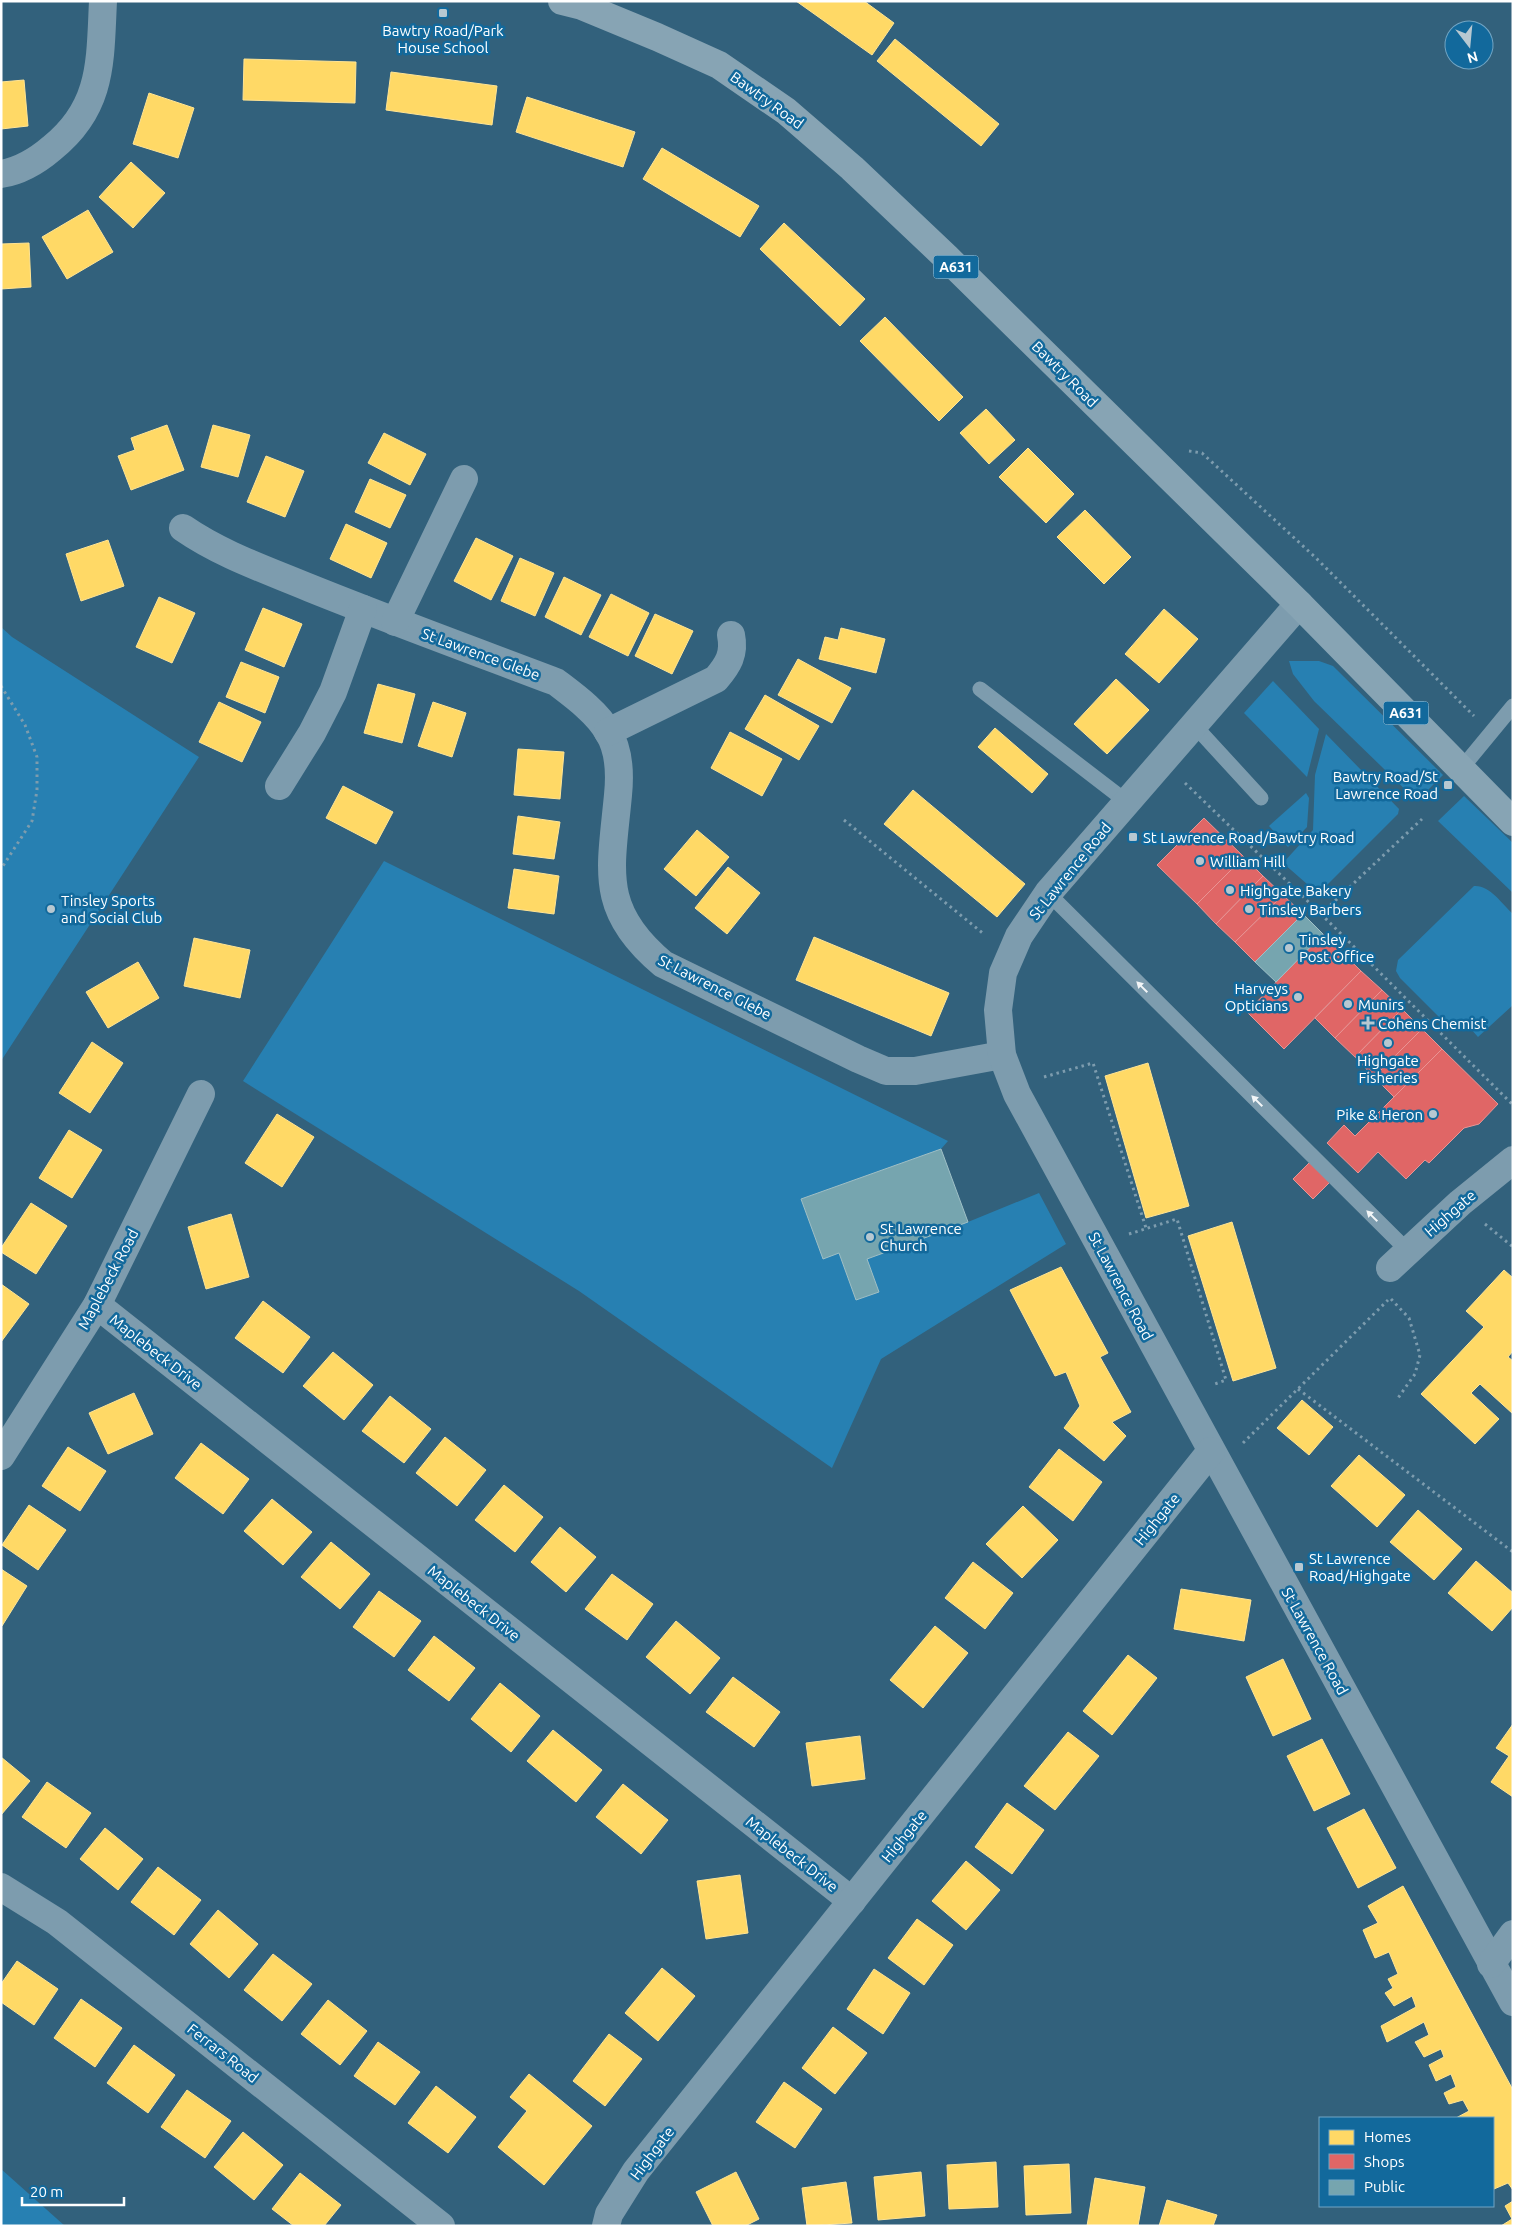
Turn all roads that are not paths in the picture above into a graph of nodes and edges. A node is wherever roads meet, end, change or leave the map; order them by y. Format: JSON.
{"nodes":[{"id":1,"x":103,"y":1,"type":"edge"},
{"id":2,"x":562,"y":1,"type":"edge"},
{"id":3,"x":1,"y":174,"type":"edge"},
{"id":4,"x":464,"y":478,"type":"dead end"},
{"id":5,"x":183,"y":528,"type":"dead end"},
{"id":6,"x":1299,"y":604,"type":"junction"},
{"id":7,"x":363,"y":609,"type":"junction"},
{"id":8,"x":395,"y":622,"type":"junction"},
{"id":9,"x":731,"y":635,"type":"dead end"},
{"id":10,"x":980,"y":689,"type":"dead end"},
{"id":11,"x":1513,"y":706,"type":"edge"},
{"id":12,"x":1194,"y":725,"type":"junction"},
{"id":13,"x":608,"y":732,"type":"junction"},
{"id":14,"x":1461,"y":769,"type":"junction"},
{"id":15,"x":279,"y":786,"type":"dead end"},
{"id":16,"x":1261,"y":798,"type":"dead end"},
{"id":17,"x":1127,"y":802,"type":"junction"},
{"id":18,"x":1513,"y":822,"type":"edge"},
{"id":19,"x":1048,"y":893,"type":"junction"},
{"id":20,"x":1002,"y":1055,"type":"junction"},
{"id":21,"x":201,"y":1094,"type":"dead end"},
{"id":22,"x":1513,"y":1160,"type":"edge"},
{"id":23,"x":1398,"y":1259,"type":"joint"},
{"id":24,"x":97,"y":1305,"type":"junction"},
{"id":25,"x":1,"y":1456,"type":"edge"},
{"id":26,"x":1215,"y":1459,"type":"junction"},
{"id":27,"x":1,"y":1887,"type":"edge"},
{"id":28,"x":852,"y":1901,"type":"junction"},
{"id":29,"x":1513,"y":1934,"type":"edge"},
{"id":30,"x":1491,"y":1964,"type":"junction"},
{"id":31,"x":1513,"y":2002,"type":"edge"},
{"id":32,"x":441,"y":2226,"type":"edge"},
{"id":33,"x":606,"y":2226,"type":"edge"}],
"edges":[{"from":1,"to":3,"type":"street"},
{"from":2,"to":6,"type":"main road","name":"Bawtry Road","number":"A631"},
{"from":4,"to":8,"type":"street"},
{"from":5,"to":7,"type":"street","name":"St Lawrence Glebe"},
{"from":6,"to":12,"type":"street","name":"St Lawrence Road"},
{"from":6,"to":14,"type":"main road","name":"Bawtry Road","number":"A631"},
{"from":7,"to":8,"type":"street","name":"St Lawrence Glebe"},
{"from":7,"to":15,"type":"street"},
{"from":8,"to":13,"type":"street","name":"St Lawrence Glebe"},
{"from":9,"to":13,"type":"street"},
{"from":10,"to":17,"type":"lane"},
{"from":11,"to":14,"type":"lane"},
{"from":12,"to":16,"type":"lane"},
{"from":12,"to":17,"type":"street","name":"St Lawrence Road"},
{"from":13,"to":20,"type":"street","name":"St Lawrence Glebe"},
{"from":14,"to":18,"type":"main road","name":"Bawtry Road","number":"A631"},
{"from":17,"to":19,"type":"street","name":"St Lawrence Road"},
{"from":19,"to":20,"type":"street","name":"St Lawrence Road"},
{"from":23,"to":19,"type":"lane","one_way":true},
{"from":20,"to":26,"type":"street","name":"St Lawrence Road"},
{"from":21,"to":24,"type":"street","name":"Maplebeck Road"},
{"from":22,"to":23,"type":"street","name":"Highgate"},
{"from":24,"to":25,"type":"street","name":"Maplebeck Road"},
{"from":24,"to":28,"type":"street","name":"Maplebeck Drive"},
{"from":26,"to":28,"type":"street","name":"Highgate"},
{"from":26,"to":30,"type":"street","name":"St Lawrence Road"},
{"from":27,"to":32,"type":"street","name":"Ferrars Road"},
{"from":28,"to":33,"type":"street","name":"Highgate"},
{"from":29,"to":30,"type":"street"},
{"from":30,"to":31,"type":"street","name":"St Lawrence Road"}]}
